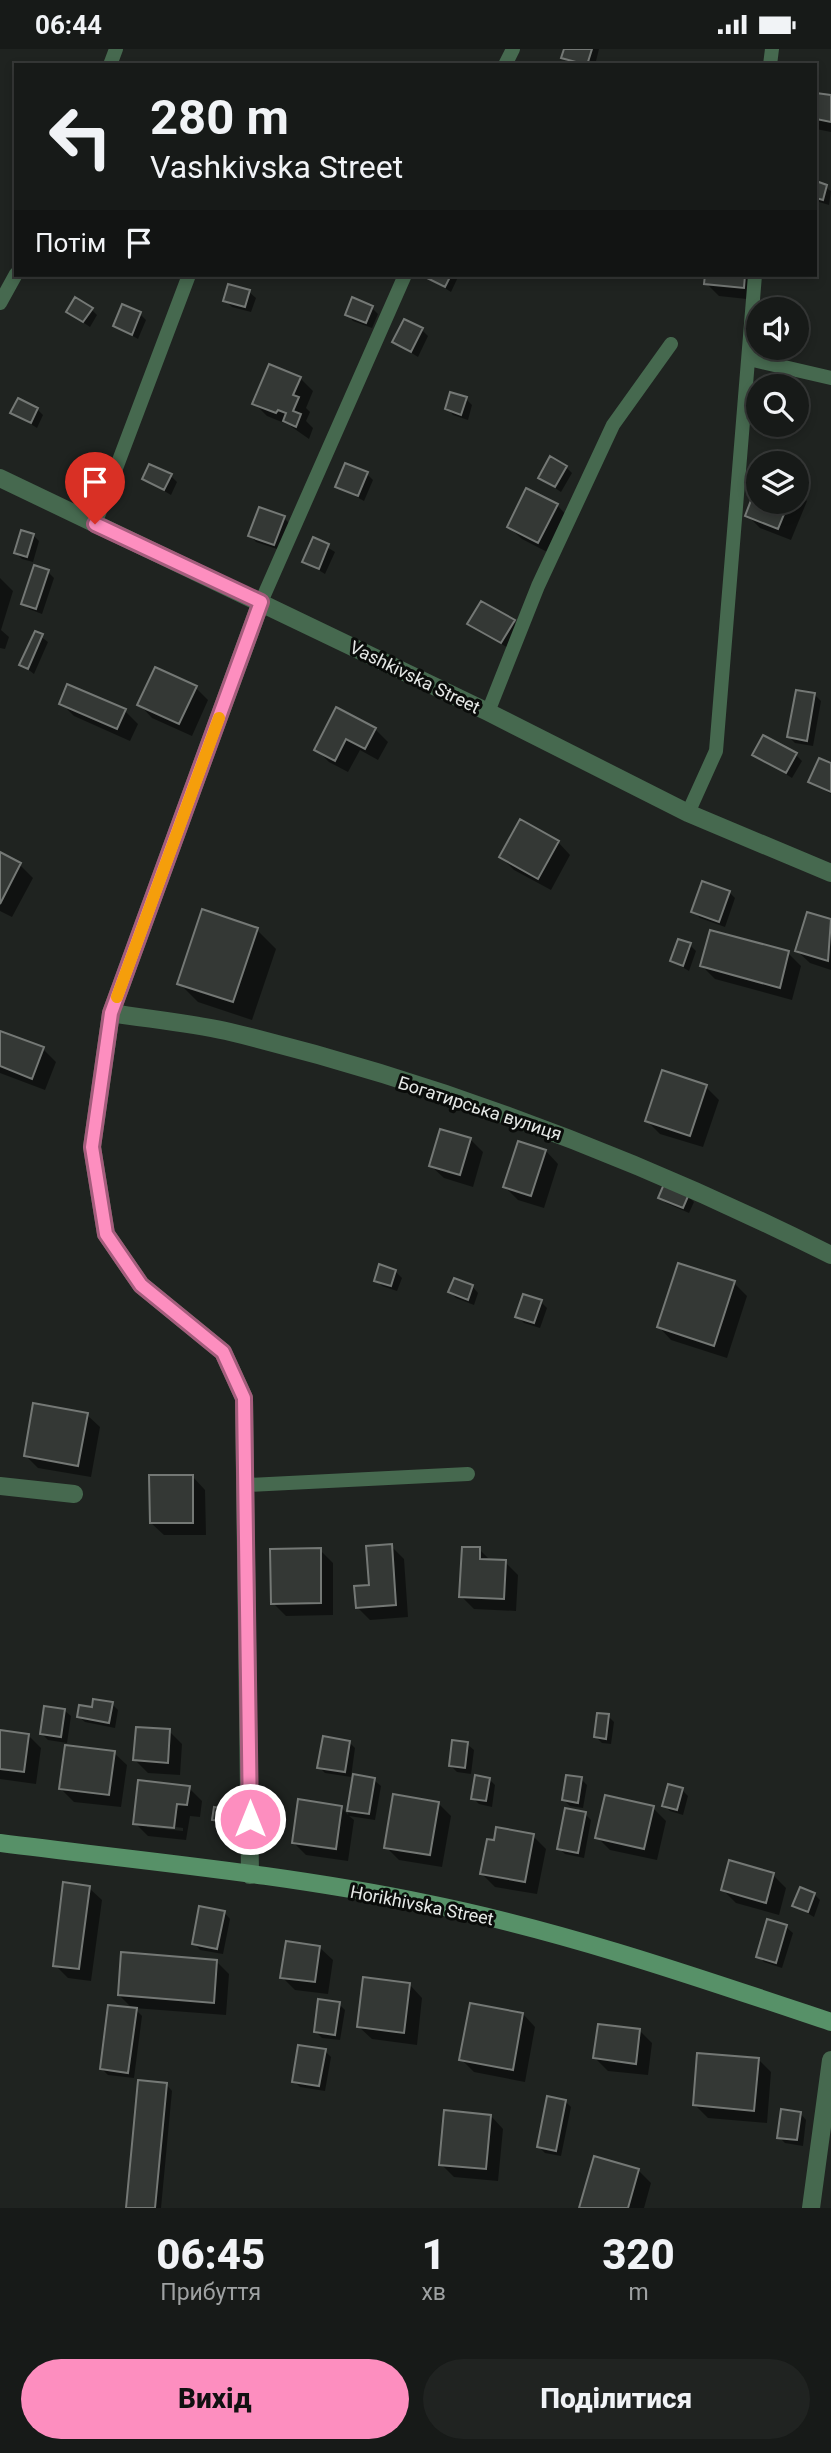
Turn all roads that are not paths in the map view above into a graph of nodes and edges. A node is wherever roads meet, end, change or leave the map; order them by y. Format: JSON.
{"nodes":[{"id":1,"x":14,"y":277,"type":"edge"},
{"id":2,"x":188,"y":277,"type":"edge"},
{"id":3,"x":404,"y":277,"type":"edge"},
{"id":4,"x":755,"y":277,"type":"edge"},
{"id":5,"x":753,"y":297,"type":"edge"},
{"id":6,"x":0,"y":303,"type":"edge"},
{"id":7,"x":671,"y":344,"type":"dead end"},
{"id":8,"x":749,"y":360,"type":"edge"},
{"id":9,"x":753,"y":360,"type":"edge"},
{"id":10,"x":831,"y":378,"type":"edge"},
{"id":11,"x":0,"y":478,"type":"edge"},
{"id":12,"x":95,"y":524,"type":"junction"},
{"id":13,"x":261,"y":602,"type":"junction"},
{"id":14,"x":488,"y":712,"type":"junction"},
{"id":15,"x":688,"y":813,"type":"junction"},
{"id":16,"x":831,"y":873,"type":"edge"},
{"id":17,"x":111,"y":1013,"type":"junction"},
{"id":18,"x":831,"y":1255,"type":"edge"},
{"id":19,"x":468,"y":1474,"type":"dead end"},
{"id":20,"x":247,"y":1485,"type":"junction"},
{"id":21,"x":0,"y":1486,"type":"edge"},
{"id":22,"x":74,"y":1494,"type":"dead end"},
{"id":23,"x":0,"y":1843,"type":"edge"},
{"id":24,"x":250,"y":1875,"type":"junction"},
{"id":25,"x":831,"y":2022,"type":"edge"},
{"id":26,"x":831,"y":2060,"type":"edge"},
{"id":27,"x":811,"y":2208,"type":"edge"}],
"edges":[{"from":1,"to":6,"type":"lane"},
{"from":2,"to":12,"type":"lane"},
{"from":3,"to":13,"type":"lane"},
{"from":4,"to":5,"type":"lane"},
{"from":7,"to":14,"type":"lane"},
{"from":8,"to":15,"type":"lane"},
{"from":9,"to":10,"type":"lane"},
{"from":11,"to":12,"type":"street","name":"Vashkivska Street"},
{"from":12,"to":13,"type":"street","name":"Vashkivska Street"},
{"from":13,"to":14,"type":"street","name":"Vashkivska Street"},
{"from":13,"to":17,"type":"street"},
{"from":14,"to":15,"type":"street","name":"Vashkivska Street"},
{"from":15,"to":16,"type":"street","name":"Vashkivska Street"},
{"from":17,"to":18,"type":"street","name":"Богатирська вулиця"},
{"from":17,"to":20,"type":"street"},
{"from":19,"to":20,"type":"lane"},
{"from":20,"to":24,"type":"street"},
{"from":21,"to":22,"type":"street"},
{"from":23,"to":24,"type":"street","name":"Horikhivska Street"},
{"from":24,"to":25,"type":"street","name":"Horikhivska Street"},
{"from":26,"to":27,"type":"street"}]}
